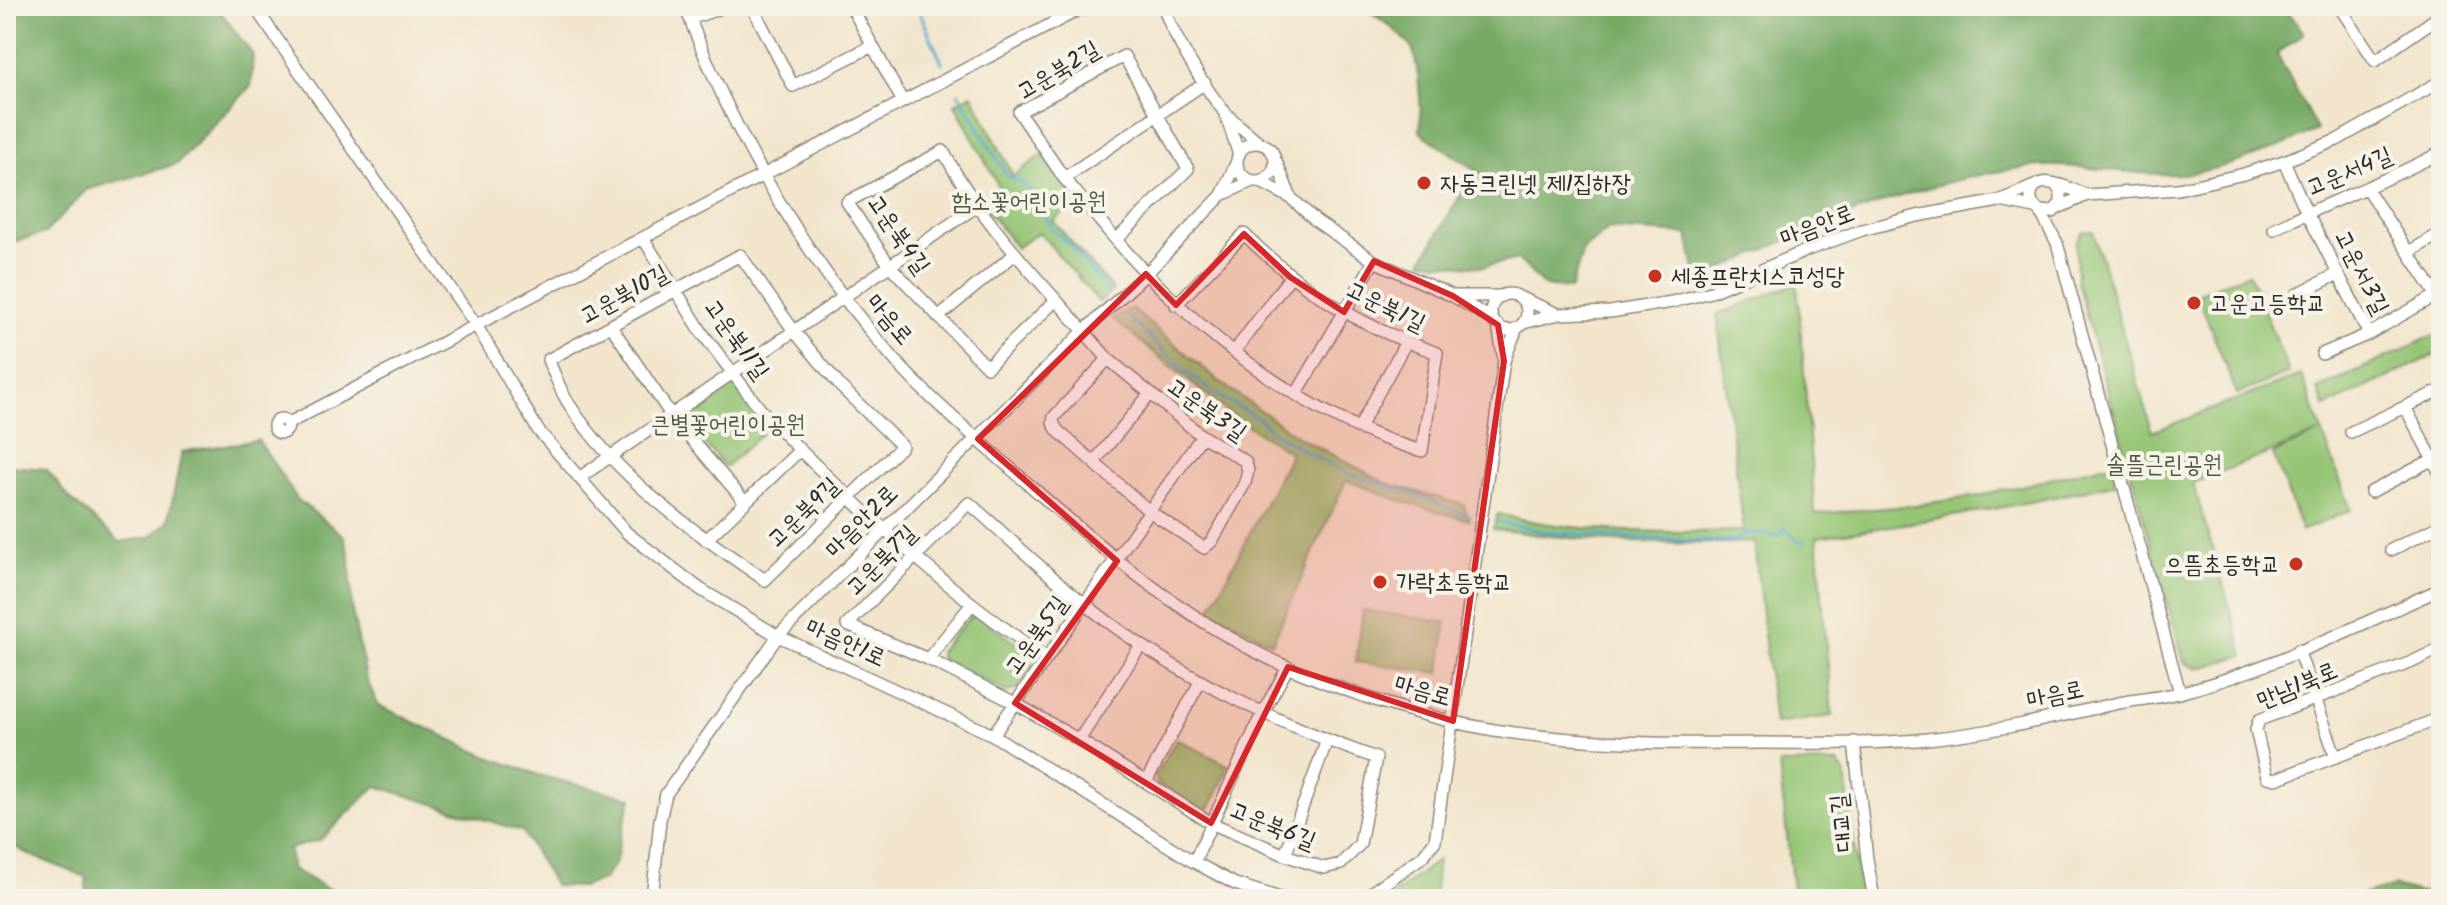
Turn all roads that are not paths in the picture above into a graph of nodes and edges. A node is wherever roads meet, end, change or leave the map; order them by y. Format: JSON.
{"nodes":[{"id":1,"x":254,"y":6,"type":"edge"},
{"id":2,"x":685,"y":6,"type":"edge"},
{"id":3,"x":726,"y":6,"type":"edge"},
{"id":4,"x":752,"y":6,"type":"edge"},
{"id":5,"x":851,"y":6,"type":"edge"},
{"id":6,"x":1086,"y":6,"type":"edge"},
{"id":7,"x":1154,"y":6,"type":"edge"},
{"id":8,"x":2339,"y":6,"type":"edge"},
{"id":9,"x":1165,"y":10,"type":"edge"},
{"id":10,"x":2441,"y":15,"type":"edge"},
{"id":11,"x":690,"y":19,"type":"junction"},
{"id":12,"x":872,"y":46,"type":"junction"},
{"id":13,"x":2441,"y":81,"type":"edge"},
{"id":14,"x":1205,"y":83,"type":"junction"},
{"id":15,"x":903,"y":102,"type":"junction"},
{"id":16,"x":1224,"y":111,"type":"junction"},
{"id":17,"x":1157,"y":114,"type":"junction"},
{"id":18,"x":1261,"y":144,"type":"junction"},
{"id":19,"x":2441,"y":152,"type":"edge"},
{"id":20,"x":1238,"y":158,"type":"junction"},
{"id":21,"x":1275,"y":160,"type":"junction"},
{"id":22,"x":2284,"y":161,"type":"junction"},
{"id":23,"x":764,"y":175,"type":"junction"},
{"id":24,"x":1064,"y":178,"type":"junction"},
{"id":25,"x":1256,"y":181,"type":"junction"},
{"id":26,"x":2039,"y":184,"type":"junction"},
{"id":27,"x":2055,"y":184,"type":"junction"},
{"id":28,"x":2367,"y":189,"type":"junction"},
{"id":29,"x":1222,"y":195,"type":"junction"},
{"id":30,"x":2087,"y":195,"type":"junction"},
{"id":31,"x":1291,"y":198,"type":"junction"},
{"id":32,"x":1999,"y":201,"type":"junction"},
{"id":33,"x":977,"y":206,"type":"junction"},
{"id":34,"x":2057,"y":208,"type":"junction"},
{"id":35,"x":2037,"y":209,"type":"junction"},
{"id":36,"x":2307,"y":213,"type":"junction"},
{"id":37,"x":2274,"y":229,"type":"dead end"},
{"id":38,"x":2441,"y":233,"type":"edge"},
{"id":39,"x":643,"y":238,"type":"junction"},
{"id":40,"x":1116,"y":240,"type":"junction"},
{"id":41,"x":2057,"y":243,"type":"junction"},
{"id":42,"x":2409,"y":252,"type":"junction"},
{"id":43,"x":1015,"y":254,"type":"junction"},
{"id":44,"x":1374,"y":261,"type":"junction"},
{"id":45,"x":890,"y":266,"type":"junction"},
{"id":46,"x":1146,"y":274,"type":"junction"},
{"id":47,"x":2338,"y":274,"type":"junction"},
{"id":48,"x":1290,"y":277,"type":"junction"},
{"id":49,"x":676,"y":291,"type":"junction"},
{"id":50,"x":2297,"y":294,"type":"dead end"},
{"id":51,"x":1453,"y":296,"type":"junction"},
{"id":52,"x":1501,"y":296,"type":"junction"},
{"id":53,"x":843,"y":298,"type":"junction"},
{"id":54,"x":1521,"y":298,"type":"junction"},
{"id":55,"x":2439,"y":298,"type":"edge"},
{"id":56,"x":1055,"y":301,"type":"junction"},
{"id":57,"x":1176,"y":305,"type":"junction"},
{"id":58,"x":1344,"y":312,"type":"junction"},
{"id":59,"x":1559,"y":314,"type":"junction"},
{"id":60,"x":938,"y":317,"type":"junction"},
{"id":61,"x":1495,"y":323,"type":"junction"},
{"id":62,"x":476,"y":325,"type":"junction"},
{"id":63,"x":1520,"y":325,"type":"junction"},
{"id":64,"x":611,"y":326,"type":"junction"},
{"id":65,"x":794,"y":331,"type":"junction"},
{"id":66,"x":1084,"y":331,"type":"junction"},
{"id":67,"x":2369,"y":334,"type":"junction"},
{"id":68,"x":1406,"y":342,"type":"junction"},
{"id":69,"x":1234,"y":352,"type":"junction"},
{"id":70,"x":2322,"y":354,"type":"dead end"},
{"id":71,"x":1108,"y":359,"type":"junction"},
{"id":72,"x":1504,"y":361,"type":"junction"},
{"id":73,"x":733,"y":373,"type":"junction"},
{"id":74,"x":2441,"y":390,"type":"edge"},
{"id":75,"x":1297,"y":393,"type":"junction"},
{"id":76,"x":1149,"y":395,"type":"junction"},
{"id":77,"x":2405,"y":407,"type":"junction"},
{"id":78,"x":671,"y":415,"type":"junction"},
{"id":79,"x":287,"y":424,"type":"dead end"},
{"id":80,"x":1359,"y":428,"type":"junction"},
{"id":81,"x":2351,"y":432,"type":"dead end"},
{"id":82,"x":1202,"y":436,"type":"junction"},
{"id":83,"x":978,"y":439,"type":"junction"},
{"id":84,"x":800,"y":450,"type":"junction"},
{"id":85,"x":610,"y":457,"type":"junction"},
{"id":86,"x":2437,"y":457,"type":"edge"},
{"id":87,"x":1094,"y":462,"type":"junction"},
{"id":88,"x":2441,"y":475,"type":"edge"},
{"id":89,"x":579,"y":478,"type":"junction"},
{"id":90,"x":2371,"y":492,"type":"dead end"},
{"id":91,"x":849,"y":498,"type":"junction"},
{"id":92,"x":745,"y":502,"type":"junction"},
{"id":93,"x":1149,"y":511,"type":"junction"},
{"id":94,"x":2441,"y":525,"type":"edge"},
{"id":95,"x":883,"y":530,"type":"junction"},
{"id":96,"x":706,"y":540,"type":"junction"},
{"id":97,"x":2391,"y":550,"type":"dead end"},
{"id":98,"x":915,"y":558,"type":"junction"},
{"id":99,"x":1117,"y":561,"type":"junction"},
{"id":100,"x":2441,"y":589,"type":"edge"},
{"id":101,"x":1084,"y":604,"type":"junction"},
{"id":102,"x":971,"y":605,"type":"junction"},
{"id":103,"x":778,"y":636,"type":"junction"},
{"id":104,"x":1141,"y":645,"type":"junction"},
{"id":105,"x":2441,"y":648,"type":"edge"},
{"id":106,"x":2298,"y":650,"type":"junction"},
{"id":107,"x":1047,"y":658,"type":"junction"},
{"id":108,"x":928,"y":659,"type":"junction"},
{"id":109,"x":1288,"y":667,"type":"junction"},
{"id":110,"x":1200,"y":682,"type":"junction"},
{"id":111,"x":2180,"y":693,"type":"junction"},
{"id":112,"x":2315,"y":699,"type":"junction"},
{"id":113,"x":1015,"y":703,"type":"junction"},
{"id":114,"x":1262,"y":714,"type":"junction"},
{"id":115,"x":2441,"y":718,"type":"edge"},
{"id":116,"x":1453,"y":721,"type":"junction"},
{"id":117,"x":993,"y":735,"type":"junction"},
{"id":118,"x":1079,"y":740,"type":"junction"},
{"id":119,"x":1327,"y":740,"type":"junction"},
{"id":120,"x":1854,"y":742,"type":"junction"},
{"id":121,"x":2336,"y":757,"type":"junction"},
{"id":122,"x":1146,"y":782,"type":"junction"},
{"id":123,"x":1211,"y":823,"type":"junction"},
{"id":124,"x":1285,"y":855,"type":"junction"},
{"id":125,"x":1194,"y":862,"type":"junction"},
{"id":126,"x":652,"y":899,"type":"edge"},
{"id":127,"x":1283,"y":899,"type":"edge"},
{"id":128,"x":1362,"y":899,"type":"edge"},
{"id":129,"x":1874,"y":899,"type":"edge"}],
"edges":[{"from":1,"to":62,"type":"street","name":"마음안1로"},
{"from":2,"to":11,"type":"street","name":"마음로"},
{"from":3,"to":11,"type":"street"},
{"from":4,"to":12,"type":"street"},
{"from":5,"to":12,"type":"street"},
{"from":6,"to":15,"type":"street"},
{"from":7,"to":9,"type":"street"},
{"from":8,"to":10,"type":"street"},
{"from":9,"to":14,"type":"street"},
{"from":11,"to":23,"type":"street","name":"마음로"},
{"from":12,"to":15,"type":"street"},
{"from":13,"to":22,"type":"street"},
{"from":14,"to":16,"type":"street"},
{"from":14,"to":17,"type":"street"},
{"from":15,"to":23,"type":"street"},
{"from":16,"to":18,"type":"street"},
{"from":16,"to":20,"type":"street"},
{"from":17,"to":24,"type":"street"},
{"from":17,"to":24,"type":"street","name":"고운북2길"},
{"from":17,"to":40,"type":"street","name":"고운북2길"},
{"from":18,"to":20,"type":"street"},
{"from":18,"to":21,"type":"street"},
{"from":19,"to":28,"type":"street","name":"고운서4길"},
{"from":20,"to":25,"type":"street"},
{"from":20,"to":29,"type":"street"},
{"from":21,"to":25,"type":"street"},
{"from":21,"to":31,"type":"street"},
{"from":22,"to":30,"type":"street"},
{"from":22,"to":36,"type":"street","name":"고운서3길"},
{"from":23,"to":39,"type":"street"},
{"from":23,"to":53,"type":"street","name":"마음로"},
{"from":24,"to":40,"type":"street","name":"고운북2길"},
{"from":25,"to":29,"type":"street"},
{"from":25,"to":31,"type":"street"},
{"from":26,"to":27,"type":"street"},
{"from":26,"to":32,"type":"street"},
{"from":26,"to":35,"type":"street"},
{"from":27,"to":30,"type":"street"},
{"from":27,"to":34,"type":"street"},
{"from":28,"to":36,"type":"street","name":"고운서4길"},
{"from":28,"to":42,"type":"street","name":"고운서3길"},
{"from":29,"to":46,"type":"street","name":"마음안2로"},
{"from":30,"to":34,"type":"street"},
{"from":31,"to":44,"type":"street"},
{"from":32,"to":35,"type":"street"},
{"from":32,"to":59,"type":"street","name":"마음안로"},
{"from":33,"to":43,"type":"street","name":"고운북4길"},
{"from":33,"to":45,"type":"street"},
{"from":33,"to":45,"type":"street","name":"고운북4길"},
{"from":34,"to":35,"type":"street"},
{"from":34,"to":41,"type":"street"},
{"from":35,"to":41,"type":"street"},
{"from":36,"to":37,"type":"street","name":"고운서4길"},
{"from":36,"to":47,"type":"street","name":"고운서3길"},
{"from":38,"to":42,"type":"street"},
{"from":39,"to":49,"type":"street","name":"고운북11길"},
{"from":39,"to":62,"type":"street"},
{"from":40,"to":46,"type":"street","name":"고운북2길"},
{"from":41,"to":111,"type":"street"},
{"from":42,"to":55,"type":"street","name":"고운서3길"},
{"from":43,"to":56,"type":"street","name":"고운북4길"},
{"from":43,"to":60,"type":"street"},
{"from":44,"to":51,"type":"street"},
{"from":44,"to":58,"type":"street"},
{"from":45,"to":53,"type":"street"},
{"from":45,"to":60,"type":"street","name":"고운북4길"},
{"from":46,"to":57,"type":"street","name":"고운북1길"},
{"from":46,"to":66,"type":"street","name":"마음안2로"},
{"from":47,"to":50,"type":"street"},
{"from":47,"to":67,"type":"street","name":"고운서3길"},
{"from":48,"to":57,"type":"street","name":"고운북1길"},
{"from":48,"to":58,"type":"street","name":"고운북1길"},
{"from":48,"to":69,"type":"street"},
{"from":49,"to":64,"type":"street","name":"고운북10길"},
{"from":49,"to":65,"type":"street","name":"고운북10길"},
{"from":49,"to":73,"type":"street","name":"고운북11길"},
{"from":51,"to":52,"type":"street"},
{"from":51,"to":61,"type":"street"},
{"from":52,"to":54,"type":"street"},
{"from":52,"to":61,"type":"street"},
{"from":53,"to":65,"type":"street"},
{"from":53,"to":83,"type":"street","name":"마음로"},
{"from":54,"to":59,"type":"street"},
{"from":54,"to":63,"type":"street"},
{"from":55,"to":67,"type":"street","name":"고운서3길"},
{"from":56,"to":60,"type":"street","name":"고운북4길"},
{"from":56,"to":66,"type":"street","name":"고운북4길"},
{"from":57,"to":69,"type":"street","name":"고운북1길"},
{"from":58,"to":68,"type":"street","name":"고운북1길"},
{"from":58,"to":75,"type":"street"},
{"from":59,"to":63,"type":"street"},
{"from":61,"to":63,"type":"street"},
{"from":61,"to":72,"type":"street"},
{"from":62,"to":79,"type":"street"},
{"from":62,"to":89,"type":"street","name":"마음안1로"},
{"from":63,"to":72,"type":"street"},
{"from":64,"to":78,"type":"street"},
{"from":64,"to":85,"type":"street","name":"고운북10길"},
{"from":65,"to":73,"type":"street"},
{"from":65,"to":91,"type":"street","name":"고운북9길"},
{"from":66,"to":71,"type":"street","name":"고운북4길"},
{"from":66,"to":83,"type":"street","name":"마음안2로"},
{"from":67,"to":70,"type":"street"},
{"from":68,"to":80,"type":"street"},
{"from":68,"to":80,"type":"street","name":"고운북1길"},
{"from":69,"to":75,"type":"street","name":"고운북1길"},
{"from":71,"to":76,"type":"street","name":"고운북3길"},
{"from":71,"to":87,"type":"street","name":"고운북3길"},
{"from":72,"to":116,"type":"street"},
{"from":73,"to":78,"type":"street"},
{"from":73,"to":84,"type":"street","name":"고운북11길"},
{"from":74,"to":77,"type":"street"},
{"from":75,"to":80,"type":"street","name":"고운북1길"},
{"from":76,"to":82,"type":"street","name":"고운북3길"},
{"from":76,"to":87,"type":"street"},
{"from":77,"to":81,"type":"street"},
{"from":77,"to":86,"type":"street"},
{"from":78,"to":85,"type":"street"},
{"from":78,"to":92,"type":"street"},
{"from":82,"to":93,"type":"street","name":"고운북5길"},
{"from":82,"to":93,"type":"street","name":"고운북3길"},
{"from":83,"to":95,"type":"street","name":"마음안2로"},
{"from":83,"to":99,"type":"street","name":"마음로"},
{"from":84,"to":91,"type":"street","name":"고운북11길"},
{"from":84,"to":92,"type":"street"},
{"from":85,"to":89,"type":"street"},
{"from":85,"to":96,"type":"street","name":"고운북9길"},
{"from":86,"to":88,"type":"street"},
{"from":86,"to":90,"type":"street"},
{"from":87,"to":93,"type":"street","name":"고운북3길"},
{"from":89,"to":103,"type":"street","name":"마음안1로"},
{"from":91,"to":95,"type":"street","name":"고운북11길"},
{"from":91,"to":96,"type":"street","name":"고운북9길"},
{"from":92,"to":96,"type":"street"},
{"from":93,"to":99,"type":"street","name":"고운북5길"},
{"from":94,"to":97,"type":"street"},
{"from":95,"to":98,"type":"street","name":"고운북11길"},
{"from":95,"to":103,"type":"street","name":"마음안2로"},
{"from":98,"to":101,"type":"street","name":"고운북7길"},
{"from":98,"to":102,"type":"street","name":"고운북11길"},
{"from":98,"to":108,"type":"street","name":"고운북7길"},
{"from":99,"to":101,"type":"street","name":"고운북5길"},
{"from":99,"to":109,"type":"street","name":"마음로"},
{"from":100,"to":106,"type":"street","name":"마음로"},
{"from":101,"to":104,"type":"street","name":"고운북6길"},
{"from":101,"to":107,"type":"street","name":"고운북5길"},
{"from":102,"to":107,"type":"street","name":"고운북11길"},
{"from":102,"to":108,"type":"street"},
{"from":103,"to":117,"type":"street","name":"마음안1로"},
{"from":103,"to":126,"type":"street","name":"마음안2로"},
{"from":104,"to":110,"type":"street","name":"고운북6길"},
{"from":104,"to":118,"type":"street"},
{"from":105,"to":112,"type":"street","name":"만남1북로"},
{"from":106,"to":111,"type":"street","name":"마음로"},
{"from":106,"to":112,"type":"street"},
{"from":107,"to":113,"type":"street","name":"고운북5길"},
{"from":108,"to":113,"type":"street","name":"고운북7길"},
{"from":109,"to":114,"type":"street"},
{"from":109,"to":116,"type":"street","name":"마음로"},
{"from":110,"to":114,"type":"street","name":"고운북6길"},
{"from":110,"to":122,"type":"street"},
{"from":111,"to":120,"type":"street","name":"마음로"},
{"from":112,"to":121,"type":"street"},
{"from":112,"to":121,"type":"street","name":"만남1북로"},
{"from":113,"to":117,"type":"street","name":"고운북5길"},
{"from":113,"to":118,"type":"street","name":"고운북6길"},
{"from":114,"to":119,"type":"street","name":"고운북6길"},
{"from":114,"to":123,"type":"street"},
{"from":115,"to":121,"type":"street","name":"만남1북로"},
{"from":116,"to":120,"type":"street","name":"마음로"},
{"from":116,"to":128,"type":"street"},
{"from":117,"to":125,"type":"street","name":"마음안1로"},
{"from":118,"to":122,"type":"street","name":"고운북6길"},
{"from":119,"to":124,"type":"street"},
{"from":119,"to":124,"type":"street","name":"고운북6길"},
{"from":120,"to":129,"type":"street","name":"대교길"},
{"from":122,"to":123,"type":"street","name":"고운북6길"},
{"from":123,"to":124,"type":"street","name":"고운북6길"},
{"from":123,"to":125,"type":"street"},
{"from":125,"to":127,"type":"street","name":"마음안1로"}]}
